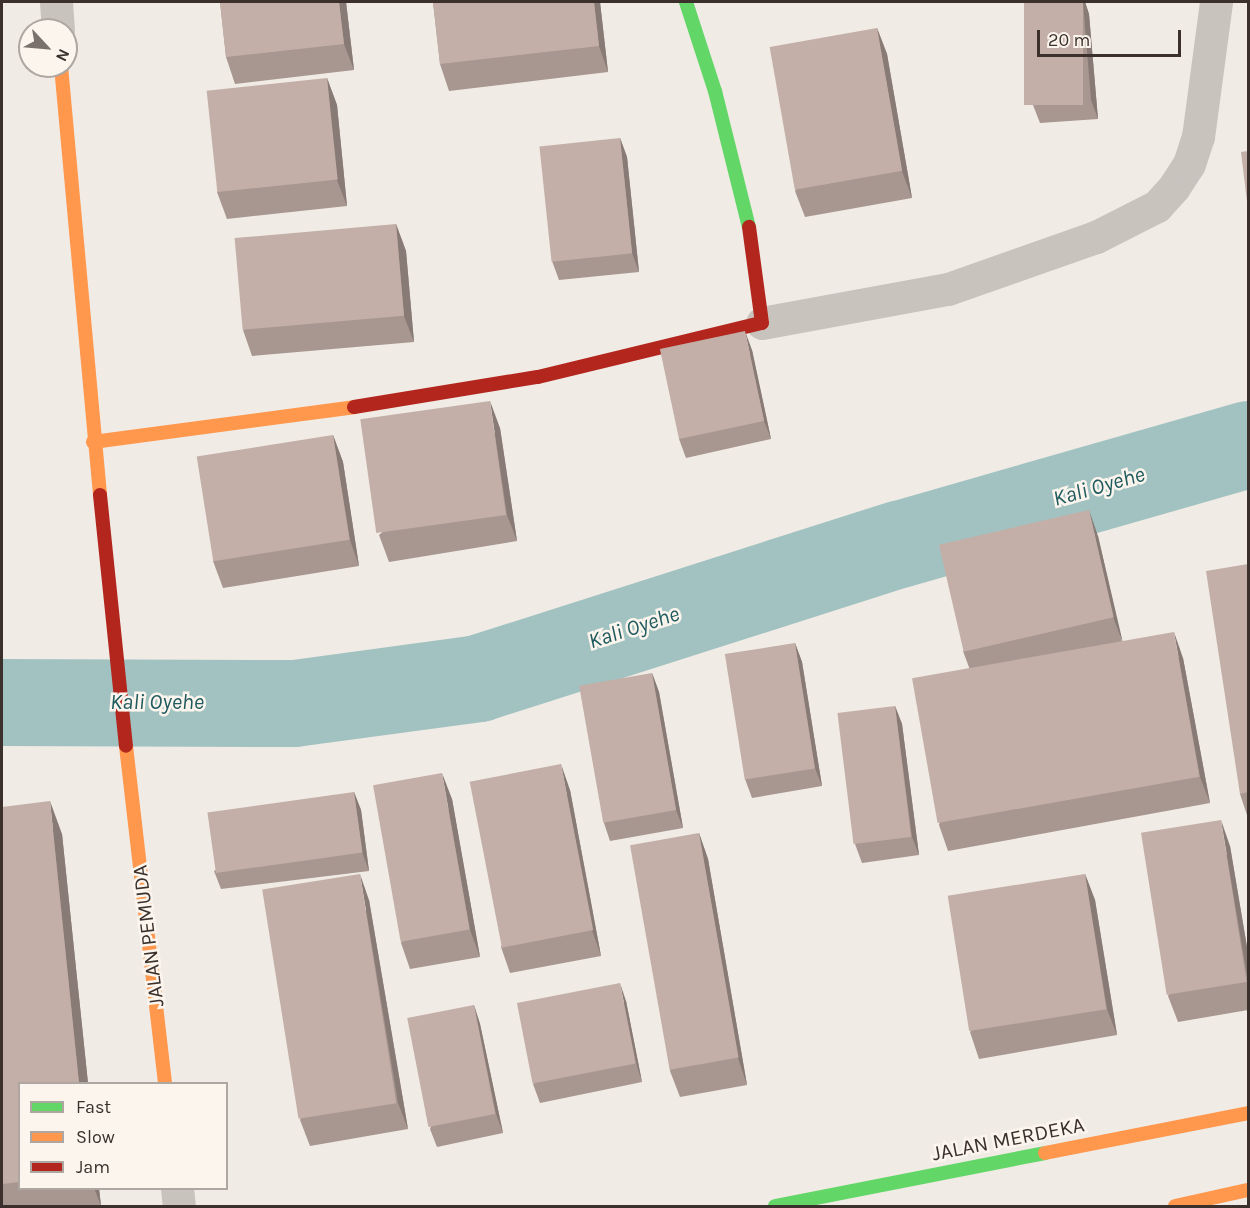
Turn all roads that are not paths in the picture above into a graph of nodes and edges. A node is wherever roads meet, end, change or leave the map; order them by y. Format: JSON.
{"nodes":[{"id":1,"x":56,"y":2,"type":"edge"},
{"id":2,"x":686,"y":2,"type":"edge"},
{"id":3,"x":1216,"y":2,"type":"edge"},
{"id":4,"x":57,"y":18,"type":"edge"},
{"id":5,"x":62,"y":78,"type":"edge"},
{"id":6,"x":762,"y":323,"type":"junction"},
{"id":7,"x":93,"y":442,"type":"junction"},
{"id":8,"x":165,"y":1082,"type":"edge"},
{"id":9,"x":1248,"y":1113,"type":"edge"},
{"id":10,"x":177,"y":1190,"type":"edge"},
{"id":11,"x":1248,"y":1190,"type":"edge"},
{"id":12,"x":179,"y":1206,"type":"edge"},
{"id":13,"x":775,"y":1206,"type":"edge"},
{"id":14,"x":1175,"y":1206,"type":"edge"}],
"edges":[{"from":1,"to":4,"type":"street"},
{"from":2,"to":6,"type":"street"},
{"from":3,"to":6,"type":"street"},
{"from":5,"to":7,"type":"street","name":"JALAN PEMUDA"},
{"from":6,"to":7,"type":"street"},
{"from":7,"to":8,"type":"street","name":"JALAN PEMUDA"},
{"from":9,"to":13,"type":"street","name":"JALAN MERDEKA"},
{"from":10,"to":12,"type":"street"},
{"from":11,"to":14,"type":"street"}]}
